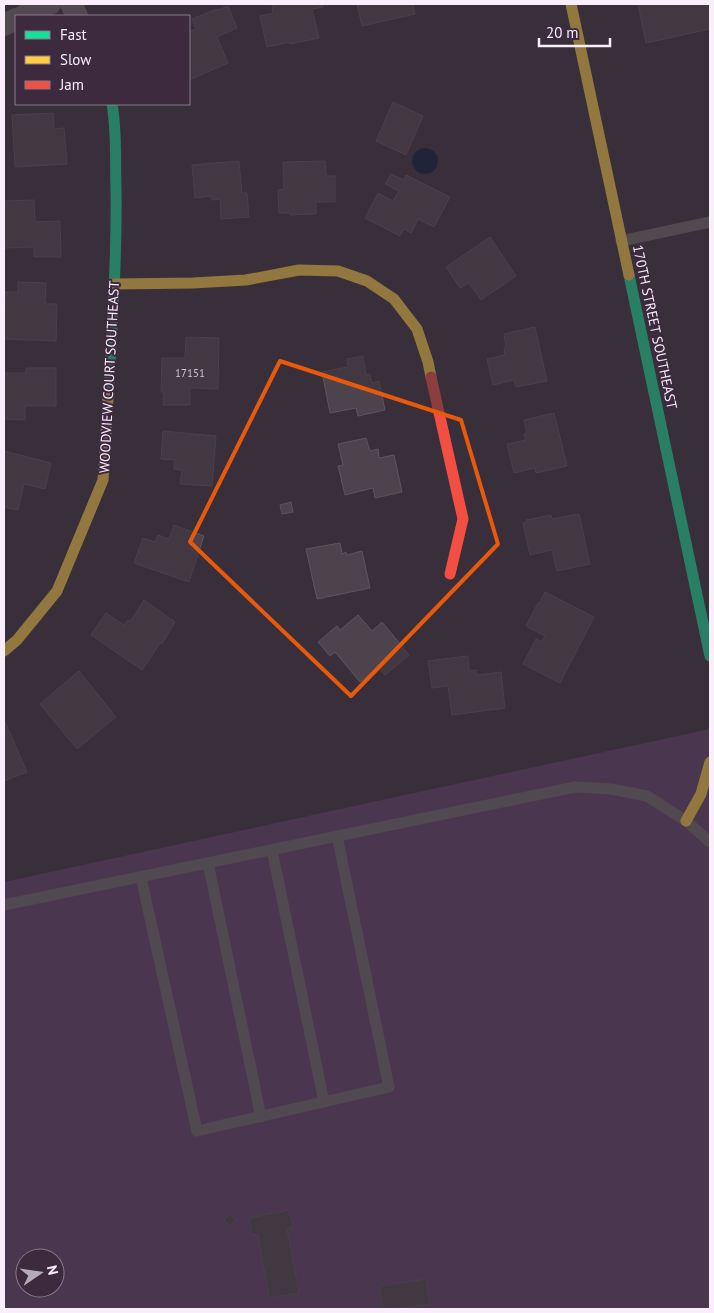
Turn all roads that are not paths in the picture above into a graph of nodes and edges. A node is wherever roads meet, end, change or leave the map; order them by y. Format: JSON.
{"nodes":[{"id":1,"x":50,"y":4,"type":"edge"},
{"id":2,"x":571,"y":4,"type":"edge"},
{"id":3,"x":25,"y":15,"type":"edge"},
{"id":4,"x":112,"y":105,"type":"edge"},
{"id":5,"x":710,"y":222,"type":"edge"},
{"id":6,"x":622,"y":241,"type":"junction"},
{"id":7,"x":115,"y":284,"type":"junction"},
{"id":8,"x":450,"y":574,"type":"dead end"},
{"id":9,"x":4,"y":651,"type":"edge"},
{"id":10,"x":710,"y":656,"type":"edge"},
{"id":11,"x":710,"y":762,"type":"edge"},
{"id":12,"x":686,"y":821,"type":"junction"},
{"id":13,"x":337,"y":836,"type":"junction"},
{"id":14,"x":710,"y":842,"type":"edge"},
{"id":15,"x":272,"y":850,"type":"junction"},
{"id":16,"x":208,"y":863,"type":"junction"},
{"id":17,"x":141,"y":877,"type":"junction"},
{"id":18,"x":4,"y":906,"type":"edge"},
{"id":19,"x":324,"y":1102,"type":"junction"},
{"id":20,"x":260,"y":1117,"type":"junction"}],
"edges":[{"from":1,"to":3,"type":"street"},
{"from":2,"to":6,"type":"street","name":"170TH STREET SOUTHEAST"},
{"from":4,"to":7,"type":"street","name":"WOODVIEW COURT SOUTHEAST"},
{"from":5,"to":6,"type":"lane"},
{"from":6,"to":10,"type":"street","name":"170TH STREET SOUTHEAST"},
{"from":7,"to":8,"type":"street"},
{"from":7,"to":9,"type":"street","name":"WOODVIEW COURT SOUTHEAST"},
{"from":11,"to":12,"type":"street"},
{"from":12,"to":13,"type":"lane"},
{"from":12,"to":14,"type":"lane"},
{"from":13,"to":15,"type":"lane"},
{"from":13,"to":19,"type":"lane"},
{"from":15,"to":16,"type":"lane"},
{"from":15,"to":19,"type":"lane"},
{"from":16,"to":17,"type":"lane"},
{"from":16,"to":20,"type":"lane"},
{"from":17,"to":18,"type":"lane"},
{"from":17,"to":20,"type":"lane"},
{"from":19,"to":20,"type":"lane"}]}
